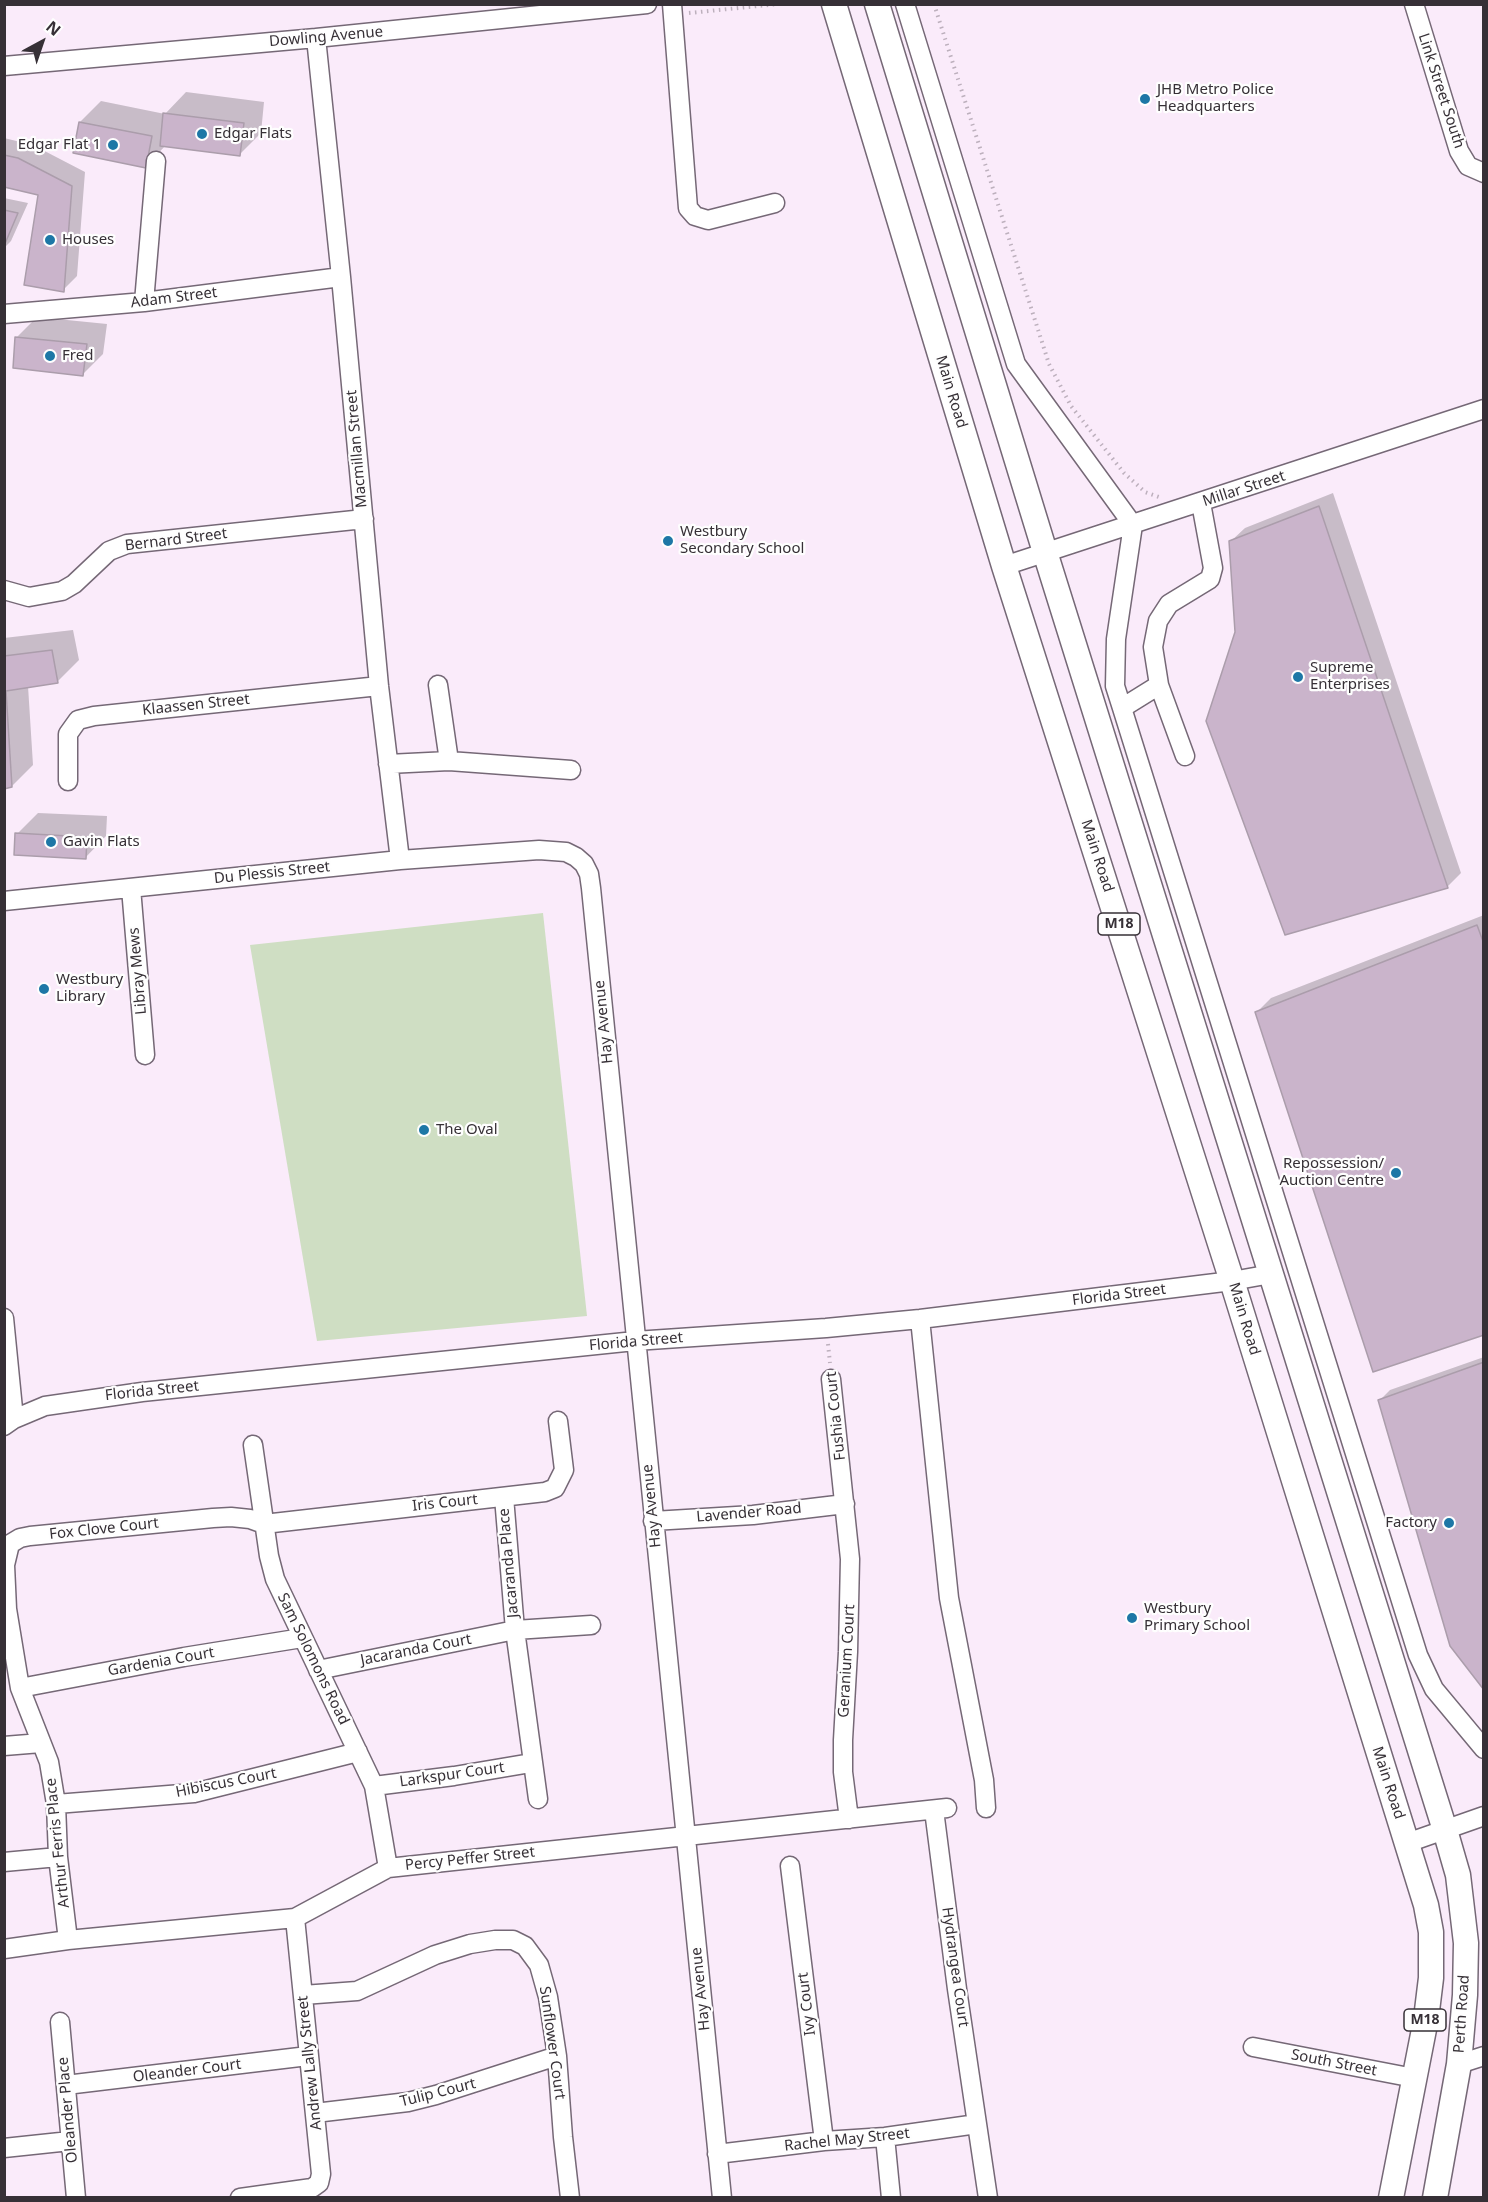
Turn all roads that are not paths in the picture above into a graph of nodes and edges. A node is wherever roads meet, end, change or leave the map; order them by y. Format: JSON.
{"nodes":[{"id":1,"x":647,"y":4,"type":"edge"},
{"id":2,"x":672,"y":4,"type":"edge"},
{"id":3,"x":834,"y":4,"type":"edge"},
{"id":4,"x":877,"y":4,"type":"edge"},
{"id":5,"x":905,"y":4,"type":"edge"},
{"id":6,"x":1414,"y":4,"type":"edge"},
{"id":7,"x":476,"y":14,"type":"edge"},
{"id":8,"x":316,"y":38,"type":"junction"},
{"id":9,"x":4,"y":66,"type":"edge"},
{"id":10,"x":156,"y":161,"type":"dead end"},
{"id":11,"x":1480,"y":173,"type":"edge"},
{"id":12,"x":775,"y":203,"type":"dead end"},
{"id":13,"x":341,"y":277,"type":"junction"},
{"id":14,"x":144,"y":302,"type":"junction"},
{"id":15,"x":5,"y":314,"type":"edge"},
{"id":16,"x":1484,"y":409,"type":"edge"},
{"id":17,"x":1201,"y":503,"type":"junction"},
{"id":18,"x":364,"y":519,"type":"junction"},
{"id":19,"x":1133,"y":525,"type":"junction"},
{"id":20,"x":1045,"y":552,"type":"junction"},
{"id":21,"x":1004,"y":566,"type":"junction"},
{"id":22,"x":4,"y":590,"type":"edge"},
{"id":23,"x":438,"y":685,"type":"dead end"},
{"id":24,"x":1159,"y":685,"type":"junction"},
{"id":25,"x":379,"y":686,"type":"junction"},
{"id":26,"x":1122,"y":708,"type":"junction"},
{"id":27,"x":1185,"y":756,"type":"dead end"},
{"id":28,"x":448,"y":761,"type":"junction"},
{"id":29,"x":388,"y":764,"type":"junction"},
{"id":30,"x":571,"y":770,"type":"dead end"},
{"id":31,"x":68,"y":781,"type":"dead end"},
{"id":32,"x":539,"y":850,"type":"joint"},
{"id":33,"x":400,"y":860,"type":"junction"},
{"id":34,"x":131,"y":888,"type":"junction"},
{"id":35,"x":4,"y":901,"type":"edge"},
{"id":36,"x":145,"y":1055,"type":"dead end"},
{"id":37,"x":1271,"y":1274,"type":"junction"},
{"id":38,"x":1232,"y":1281,"type":"junction"},
{"id":39,"x":4,"y":1318,"type":"edge"},
{"id":40,"x":920,"y":1319,"type":"junction"},
{"id":41,"x":635,"y":1341,"type":"junction"},
{"id":42,"x":831,"y":1379,"type":"road end"},
{"id":43,"x":558,"y":1420,"type":"dead end"},
{"id":44,"x":9,"y":1422,"type":"edge"},
{"id":45,"x":253,"y":1445,"type":"dead end"},
{"id":46,"x":504,"y":1497,"type":"junction"},
{"id":47,"x":845,"y":1504,"type":"junction"},
{"id":48,"x":653,"y":1521,"type":"junction"},
{"id":49,"x":264,"y":1524,"type":"junction"},
{"id":50,"x":6,"y":1609,"type":"edge"},
{"id":51,"x":591,"y":1625,"type":"dead end"},
{"id":52,"x":514,"y":1630,"type":"junction"},
{"id":53,"x":302,"y":1638,"type":"junction"},
{"id":54,"x":318,"y":1670,"type":"junction"},
{"id":55,"x":20,"y":1688,"type":"junction"},
{"id":56,"x":41,"y":1743,"type":"junction"},
{"id":57,"x":4,"y":1746,"type":"edge"},
{"id":58,"x":1484,"y":1749,"type":"edge"},
{"id":59,"x":358,"y":1752,"type":"junction"},
{"id":60,"x":531,"y":1763,"type":"junction"},
{"id":61,"x":374,"y":1786,"type":"junction"},
{"id":62,"x":538,"y":1799,"type":"dead end"},
{"id":63,"x":56,"y":1804,"type":"junction"},
{"id":64,"x":987,"y":1808,"type":"dead end"},
{"id":65,"x":940,"y":1809,"type":"joint"},
{"id":66,"x":1484,"y":1816,"type":"edge"},
{"id":67,"x":849,"y":1819,"type":"junction"},
{"id":68,"x":1445,"y":1830,"type":"junction"},
{"id":69,"x":686,"y":1836,"type":"junction"},
{"id":70,"x":1407,"y":1844,"type":"junction"},
{"id":71,"x":58,"y":1857,"type":"junction"},
{"id":72,"x":4,"y":1862,"type":"edge"},
{"id":73,"x":790,"y":1866,"type":"dead end"},
{"id":74,"x":388,"y":1868,"type":"junction"},
{"id":75,"x":295,"y":1918,"type":"junction"},
{"id":76,"x":68,"y":1940,"type":"junction"},
{"id":77,"x":4,"y":1949,"type":"edge"},
{"id":78,"x":303,"y":1995,"type":"junction"},
{"id":79,"x":60,"y":2022,"type":"dead end"},
{"id":80,"x":1253,"y":2047,"type":"dead end"},
{"id":81,"x":308,"y":2056,"type":"junction"},
{"id":82,"x":557,"y":2056,"type":"junction"},
{"id":83,"x":1484,"y":2056,"type":"edge"},
{"id":84,"x":1459,"y":2064,"type":"junction"},
{"id":85,"x":1414,"y":2078,"type":"junction"},
{"id":86,"x":66,"y":2085,"type":"junction"},
{"id":87,"x":315,"y":2113,"type":"junction"},
{"id":88,"x":977,"y":2124,"type":"junction"},
{"id":89,"x":885,"y":2137,"type":"junction"},
{"id":90,"x":70,"y":2141,"type":"junction"},
{"id":91,"x":824,"y":2141,"type":"junction"},
{"id":92,"x":4,"y":2148,"type":"edge"},
{"id":93,"x":717,"y":2154,"type":"junction"},
{"id":94,"x":76,"y":2198,"type":"edge"},
{"id":95,"x":240,"y":2198,"type":"edge"},
{"id":96,"x":570,"y":2198,"type":"edge"},
{"id":97,"x":722,"y":2198,"type":"edge"},
{"id":98,"x":891,"y":2198,"type":"edge"},
{"id":99,"x":988,"y":2198,"type":"edge"},
{"id":100,"x":1391,"y":2198,"type":"edge"},
{"id":101,"x":1435,"y":2198,"type":"edge"}],
"edges":[{"from":1,"to":7,"type":"street","name":"Dowling Avenue"},
{"from":2,"to":12,"type":"street"},
{"from":3,"to":21,"type":"main road","name":"Main Road","number":"M18"},
{"from":4,"to":20,"type":"main road","number":"M18"},
{"from":5,"to":19,"type":"street"},
{"from":6,"to":11,"type":"street","name":"Link Street South"},
{"from":7,"to":8,"type":"street","name":"Dowling Avenue"},
{"from":8,"to":9,"type":"street","name":"Dowling Avenue"},
{"from":8,"to":13,"type":"street","name":"Macmillan Street"},
{"from":10,"to":14,"type":"street"},
{"from":13,"to":14,"type":"street","name":"Adam Street"},
{"from":13,"to":18,"type":"street","name":"Macmillan Street"},
{"from":14,"to":15,"type":"street","name":"Adam Street"},
{"from":16,"to":17,"type":"street","name":"Millar Street"},
{"from":17,"to":19,"type":"street","name":"Millar Street"},
{"from":17,"to":24,"type":"street"},
{"from":18,"to":22,"type":"street","name":"Bernard Street"},
{"from":18,"to":25,"type":"street","name":"Macmillan Street"},
{"from":19,"to":20,"type":"street","name":"Millar Street"},
{"from":19,"to":26,"type":"street"},
{"from":20,"to":21,"type":"street","name":"Millar Street"},
{"from":20,"to":37,"type":"main road","number":"M18"},
{"from":21,"to":38,"type":"main road","name":"Main Road","number":"M18"},
{"from":23,"to":28,"type":"street"},
{"from":24,"to":26,"type":"street"},
{"from":24,"to":27,"type":"street"},
{"from":25,"to":29,"type":"street","name":"Macmillan Street"},
{"from":25,"to":31,"type":"street","name":"Klaassen Street"},
{"from":26,"to":58,"type":"street"},
{"from":28,"to":29,"type":"street"},
{"from":28,"to":30,"type":"street"},
{"from":29,"to":33,"type":"street","name":"Macmillan Street"},
{"from":32,"to":33,"type":"street","name":"Du Plessis Street"},
{"from":32,"to":41,"type":"street","name":"Hay Avenue"},
{"from":33,"to":34,"type":"street","name":"Du Plessis Street"},
{"from":34,"to":35,"type":"street","name":"Du Plessis Street"},
{"from":34,"to":36,"type":"street","name":"Libray Mews"},
{"from":37,"to":38,"type":"street","name":"Florida Street"},
{"from":37,"to":68,"type":"main road","number":"M18"},
{"from":38,"to":40,"type":"street","name":"Florida Street"},
{"from":38,"to":70,"type":"main road","name":"Main Road","number":"M18"},
{"from":39,"to":44,"type":"street"},
{"from":40,"to":41,"type":"street","name":"Florida Street"},
{"from":40,"to":64,"type":"street"},
{"from":41,"to":44,"type":"street","name":"Florida Street"},
{"from":41,"to":48,"type":"street","name":"Hay Avenue"},
{"from":42,"to":47,"type":"street","name":"Fushia Court"},
{"from":43,"to":46,"type":"street","name":"Iris Court"},
{"from":45,"to":49,"type":"street","name":"Sam Solomons Road"},
{"from":46,"to":49,"type":"street","name":"Iris Court"},
{"from":46,"to":52,"type":"street","name":"Jacaranda Place"},
{"from":47,"to":48,"type":"street","name":"Lavender Road"},
{"from":47,"to":67,"type":"street","name":"Geranium Court"},
{"from":48,"to":69,"type":"street","name":"Hay Avenue"},
{"from":49,"to":50,"type":"street","name":"Fox Clove Court"},
{"from":49,"to":53,"type":"street","name":"Sam Solomons Road"},
{"from":50,"to":55,"type":"street","name":"Arthur Ferris Place"},
{"from":51,"to":52,"type":"street","name":"Jacaranda Court"},
{"from":52,"to":54,"type":"street","name":"Jacaranda Court"},
{"from":52,"to":60,"type":"street"},
{"from":53,"to":54,"type":"street","name":"Sam Solomons Road"},
{"from":53,"to":55,"type":"street","name":"Gardenia Court"},
{"from":54,"to":59,"type":"street","name":"Sam Solomons Road"},
{"from":55,"to":56,"type":"street","name":"Arthur Ferris Place"},
{"from":56,"to":57,"type":"street"},
{"from":56,"to":63,"type":"street","name":"Arthur Ferris Place"},
{"from":59,"to":61,"type":"street","name":"Sam Solomons Road"},
{"from":59,"to":63,"type":"street","name":"Hibiscus Court"},
{"from":60,"to":61,"type":"street","name":"Larkspur Court"},
{"from":60,"to":62,"type":"street"},
{"from":61,"to":74,"type":"street","name":"Sam Solomons Road"},
{"from":63,"to":71,"type":"street","name":"Arthur Ferris Place"},
{"from":65,"to":67,"type":"street","name":"Percy Peffer Street"},
{"from":65,"to":88,"type":"street","name":"Hydrangea Court"},
{"from":66,"to":68,"type":"street"},
{"from":67,"to":69,"type":"street","name":"Percy Peffer Street"},
{"from":68,"to":70,"type":"street"},
{"from":68,"to":84,"type":"main road","name":"Perth Road","number":"M18"},
{"from":69,"to":74,"type":"street","name":"Percy Peffer Street"},
{"from":69,"to":93,"type":"street","name":"Hay Avenue"},
{"from":70,"to":85,"type":"main road","number":"M18"},
{"from":71,"to":72,"type":"street"},
{"from":71,"to":76,"type":"street","name":"Arthur Ferris Place"},
{"from":73,"to":91,"type":"street","name":"Ivy Court"},
{"from":74,"to":75,"type":"street","name":"Percy Peffer Street"},
{"from":75,"to":76,"type":"street","name":"Percy Peffer Street"},
{"from":75,"to":78,"type":"street","name":"Andrew Lally Street"},
{"from":76,"to":77,"type":"street","name":"Percy Peffer Street"},
{"from":78,"to":81,"type":"street","name":"Andrew Lally Street"},
{"from":78,"to":82,"type":"street","name":"Sunflower Court"},
{"from":79,"to":86,"type":"street","name":"Oleander Place"},
{"from":80,"to":85,"type":"street","name":"South Street"},
{"from":81,"to":86,"type":"street","name":"Oleander Court"},
{"from":81,"to":87,"type":"street","name":"Andrew Lally Street"},
{"from":82,"to":87,"type":"street","name":"Tulip Court"},
{"from":82,"to":96,"type":"street","name":"Sunflower Court"},
{"from":83,"to":84,"type":"street"},
{"from":84,"to":101,"type":"main road","name":"Perth Road","number":"M18"},
{"from":85,"to":100,"type":"main road","number":"M18"},
{"from":86,"to":90,"type":"street","name":"Oleander Place"},
{"from":87,"to":95,"type":"street","name":"Andrew Lally Street"},
{"from":88,"to":89,"type":"street","name":"Rachel May Street"},
{"from":88,"to":99,"type":"street","name":"Hydrangea Court"},
{"from":89,"to":91,"type":"street","name":"Rachel May Street"},
{"from":89,"to":98,"type":"street"},
{"from":90,"to":92,"type":"street"},
{"from":90,"to":94,"type":"street","name":"Oleander Place"},
{"from":91,"to":93,"type":"street","name":"Rachel May Street"},
{"from":93,"to":97,"type":"street","name":"Hay Avenue"}]}
